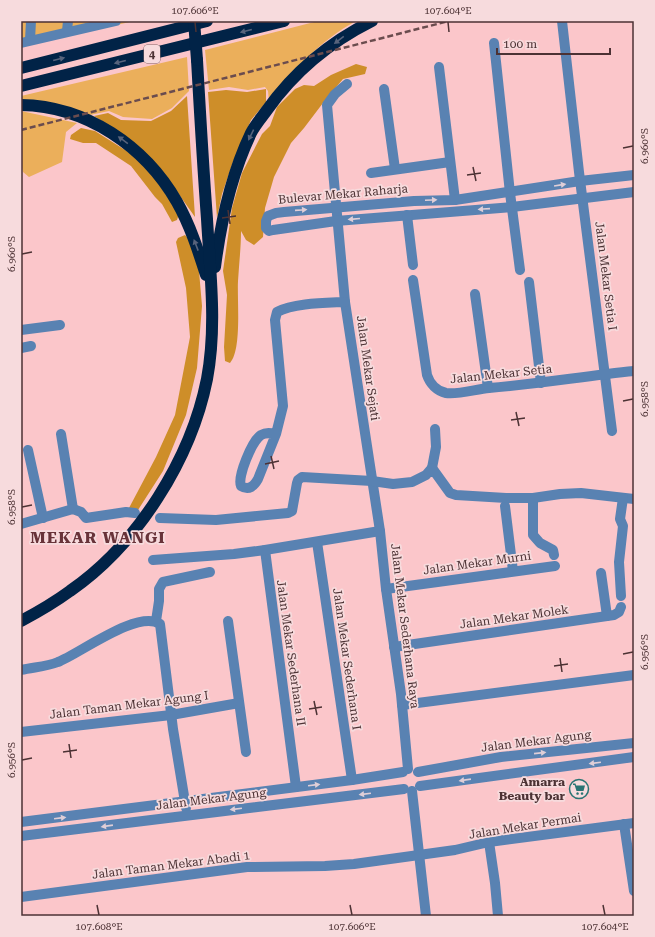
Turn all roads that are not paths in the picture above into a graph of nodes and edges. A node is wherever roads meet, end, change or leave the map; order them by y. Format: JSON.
{"nodes":[{"id":1,"x":31,"y":21,"type":"edge"},
{"id":2,"x":116,"y":21,"type":"edge"},
{"id":3,"x":194,"y":21,"type":"edge"},
{"id":4,"x":208,"y":21,"type":"edge"},
{"id":5,"x":284,"y":21,"type":"edge"},
{"id":6,"x":372,"y":21,"type":"edge"},
{"id":7,"x":562,"y":21,"type":"edge"},
{"id":8,"x":105,"y":22,"type":"edge"},
{"id":9,"x":67,"y":26,"type":"edge"},
{"id":10,"x":26,"y":42,"type":"edge"},
{"id":11,"x":494,"y":42,"type":"dead end"},
{"id":12,"x":438,"y":67,"type":"dead end"},
{"id":13,"x":21,"y":68,"type":"edge"},
{"id":14,"x":347,"y":84,"type":"dead end"},
{"id":15,"x":21,"y":86,"type":"edge"},
{"id":16,"x":384,"y":89,"type":"dead end"},
{"id":17,"x":21,"y":105,"type":"edge"},
{"id":18,"x":450,"y":162,"type":"junction"},
{"id":19,"x":395,"y":169,"type":"junction"},
{"id":20,"x":371,"y":173,"type":"dead end"},
{"id":21,"x":634,"y":175,"type":"edge"},
{"id":22,"x":580,"y":177,"type":"junction"},
{"id":23,"x":634,"y":192,"type":"edge"},
{"id":24,"x":510,"y":193,"type":"junction"},
{"id":25,"x":583,"y":199,"type":"junction"},
{"id":26,"x":455,"y":200,"type":"junction"},
{"id":27,"x":335,"y":205,"type":"junction"},
{"id":28,"x":512,"y":207,"type":"junction"},
{"id":29,"x":408,"y":215,"type":"junction"},
{"id":30,"x":336,"y":221,"type":"junction"},
{"id":31,"x":413,"y":265,"type":"dead end"},
{"id":32,"x":520,"y":270,"type":"dead end"},
{"id":33,"x":413,"y":280,"type":"dead end"},
{"id":34,"x":529,"y":282,"type":"dead end"},
{"id":35,"x":475,"y":294,"type":"dead end"},
{"id":36,"x":212,"y":296,"type":"junction"},
{"id":37,"x":345,"y":302,"type":"junction"},
{"id":38,"x":60,"y":325,"type":"dead end"},
{"id":39,"x":21,"y":330,"type":"edge"},
{"id":40,"x":634,"y":371,"type":"edge"},
{"id":41,"x":606,"y":374,"type":"junction"},
{"id":42,"x":541,"y":384,"type":"junction"},
{"id":43,"x":488,"y":388,"type":"junction"},
{"id":44,"x":435,"y":429,"type":"dead end"},
{"id":45,"x":612,"y":431,"type":"dead end"},
{"id":46,"x":61,"y":434,"type":"dead end"},
{"id":47,"x":276,"y":434,"type":"junction"},
{"id":48,"x":28,"y":450,"type":"dead end"},
{"id":49,"x":432,"y":468,"type":"junction"},
{"id":50,"x":372,"y":481,"type":"junction"},
{"id":51,"x":533,"y":498,"type":"junction"},
{"id":52,"x":623,"y":498,"type":"junction"},
{"id":53,"x":634,"y":499,"type":"edge"},
{"id":54,"x":505,"y":506,"type":"dead end"},
{"id":55,"x":73,"y":509,"type":"junction"},
{"id":56,"x":135,"y":513,"type":"dead end"},
{"id":57,"x":43,"y":518,"type":"junction"},
{"id":58,"x":160,"y":518,"type":"dead end"},
{"id":59,"x":21,"y":524,"type":"edge"},
{"id":60,"x":380,"y":531,"type":"junction"},
{"id":61,"x":317,"y":542,"type":"junction"},
{"id":62,"x":264,"y":550,"type":"junction"},
{"id":63,"x":554,"y":555,"type":"dead end"},
{"id":64,"x":153,"y":560,"type":"dead end"},
{"id":65,"x":555,"y":566,"type":"dead end"},
{"id":66,"x":513,"y":571,"type":"junction"},
{"id":67,"x":210,"y":572,"type":"dead end"},
{"id":68,"x":601,"y":573,"type":"dead end"},
{"id":69,"x":386,"y":589,"type":"junction"},
{"id":70,"x":621,"y":596,"type":"dead end"},
{"id":71,"x":621,"y":607,"type":"dead end"},
{"id":72,"x":607,"y":616,"type":"junction"},
{"id":73,"x":21,"y":621,"type":"edge"},
{"id":74,"x":156,"y":621,"type":"junction"},
{"id":75,"x":228,"y":621,"type":"dead end"},
{"id":76,"x":394,"y":647,"type":"junction"},
{"id":77,"x":21,"y":670,"type":"edge"},
{"id":78,"x":634,"y":675,"type":"edge"},
{"id":79,"x":239,"y":702,"type":"junction"},
{"id":80,"x":402,"y":705,"type":"junction"},
{"id":81,"x":171,"y":715,"type":"junction"},
{"id":82,"x":21,"y":732,"type":"edge"},
{"id":83,"x":634,"y":742,"type":"edge"},
{"id":84,"x":246,"y":752,"type":"dead end"},
{"id":85,"x":501,"y":757,"type":"junction"},
{"id":86,"x":634,"y":758,"type":"edge"},
{"id":87,"x":410,"y":771,"type":"junction"},
{"id":88,"x":504,"y":774,"type":"junction"},
{"id":89,"x":352,"y":780,"type":"junction"},
{"id":90,"x":296,"y":787,"type":"junction"},
{"id":91,"x":412,"y":789,"type":"junction"},
{"id":92,"x":185,"y":802,"type":"junction"},
{"id":93,"x":163,"y":805,"type":"junction"},
{"id":94,"x":82,"y":815,"type":"junction"},
{"id":95,"x":187,"y":815,"type":"junction"},
{"id":96,"x":165,"y":818,"type":"junction"},
{"id":97,"x":21,"y":822,"type":"edge"},
{"id":98,"x":629,"y":823,"type":"edge"},
{"id":99,"x":84,"y":829,"type":"junction"},
{"id":100,"x":21,"y":836,"type":"edge"},
{"id":101,"x":489,"y":842,"type":"junction"},
{"id":102,"x":420,"y":856,"type":"junction"},
{"id":103,"x":325,"y":866,"type":"joint"},
{"id":104,"x":634,"y":890,"type":"edge"},
{"id":105,"x":21,"y":897,"type":"edge"},
{"id":106,"x":426,"y":916,"type":"edge"},
{"id":107,"x":498,"y":916,"type":"edge"}],
"edges":[{"from":1,"to":10,"type":"street"},
{"from":2,"to":8,"type":"street"},
{"from":3,"to":36,"type":"highway","bridge":true},
{"from":13,"to":4,"type":"highway","number":"4","one_way":true},
{"from":5,"to":15,"type":"highway","number":"4","one_way":true},
{"from":6,"to":36,"type":"highway","one_way":true},
{"from":7,"to":22,"type":"street","name":"Jalan Mekar Setia I"},
{"from":8,"to":9,"type":"street"},
{"from":9,"to":10,"type":"street"},
{"from":11,"to":24,"type":"street"},
{"from":12,"to":18,"type":"street"},
{"from":14,"to":27,"type":"street","name":"Jalan Mekar Sejati"},
{"from":16,"to":19,"type":"street"},
{"from":36,"to":17,"type":"highway","one_way":true},
{"from":18,"to":19,"type":"street"},
{"from":18,"to":26,"type":"street"},
{"from":19,"to":20,"type":"street"},
{"from":21,"to":22,"type":"street","name":"Bulevar Mekar Raharja"},
{"from":24,"to":22,"type":"street","name":"Bulevar Mekar Raharja","one_way":true},
{"from":22,"to":25,"type":"street","name":"Jalan Mekar Setia I"},
{"from":23,"to":25,"type":"street","name":"Bulevar Mekar Raharja"},
{"from":24,"to":26,"type":"street","name":"Bulevar Mekar Raharja"},
{"from":24,"to":28,"type":"street"},
{"from":25,"to":28,"type":"street","name":"Bulevar Mekar Raharja"},
{"from":25,"to":41,"type":"street","name":"Jalan Mekar Setia I"},
{"from":27,"to":26,"type":"street","name":"Bulevar Mekar Raharja","one_way":true},
{"from":27,"to":30,"type":"street","name":"Jalan Mekar Sejati"},
{"from":30,"to":27,"type":"street","name":"Bulevar Mekar Raharja","one_way":true},
{"from":28,"to":29,"type":"street","name":"Bulevar Mekar Raharja","one_way":true},
{"from":28,"to":32,"type":"street"},
{"from":29,"to":30,"type":"street","name":"Bulevar Mekar Raharja","one_way":true},
{"from":29,"to":31,"type":"street"},
{"from":30,"to":37,"type":"street","name":"Jalan Mekar Sejati"},
{"from":33,"to":43,"type":"street","name":"Jalan Mekar Setia"},
{"from":34,"to":42,"type":"street"},
{"from":35,"to":43,"type":"street"},
{"from":36,"to":73,"type":"highway"},
{"from":37,"to":47,"type":"street"},
{"from":37,"to":50,"type":"street","name":"Jalan Mekar Sejati"},
{"from":38,"to":39,"type":"street"},
{"from":40,"to":41,"type":"street","name":"Jalan Mekar Setia"},
{"from":41,"to":42,"type":"street","name":"Jalan Mekar Setia"},
{"from":41,"to":45,"type":"street","name":"Jalan Mekar Setia I"},
{"from":42,"to":43,"type":"street","name":"Jalan Mekar Setia"},
{"from":44,"to":49,"type":"street"},
{"from":46,"to":55,"type":"street"},
{"from":47,"to":47,"type":"street"},
{"from":48,"to":57,"type":"street"},
{"from":49,"to":50,"type":"street"},
{"from":49,"to":51,"type":"street"},
{"from":50,"to":58,"type":"street"},
{"from":50,"to":60,"type":"street","name":"Jalan Mekar Sejati"},
{"from":51,"to":52,"type":"street"},
{"from":51,"to":63,"type":"street"},
{"from":52,"to":53,"type":"street"},
{"from":52,"to":70,"type":"street"},
{"from":54,"to":66,"type":"street"},
{"from":55,"to":56,"type":"street"},
{"from":55,"to":57,"type":"street"},
{"from":57,"to":59,"type":"street"},
{"from":60,"to":61,"type":"street","name":"Jalan Mekar Sederhana Raya"},
{"from":60,"to":69,"type":"street","name":"Jalan Mekar Sederhana Raya"},
{"from":61,"to":62,"type":"street","name":"Jalan Mekar Sederhana Raya"},
{"from":61,"to":89,"type":"street","name":"Jalan Mekar Sederhana I"},
{"from":62,"to":64,"type":"street","name":"Jalan Mekar Sederhana Raya"},
{"from":62,"to":90,"type":"street","name":"Jalan Mekar Sederhana II"},
{"from":65,"to":66,"type":"street","name":"Jalan Mekar Murni"},
{"from":66,"to":69,"type":"street","name":"Jalan Mekar Murni"},
{"from":67,"to":74,"type":"street"},
{"from":68,"to":72,"type":"street"},
{"from":69,"to":76,"type":"street","name":"Jalan Mekar Sederhana Raya"},
{"from":71,"to":72,"type":"street","name":"Jalan Mekar Molek"},
{"from":72,"to":76,"type":"street","name":"Jalan Mekar Molek"},
{"from":74,"to":77,"type":"street"},
{"from":74,"to":81,"type":"street"},
{"from":75,"to":79,"type":"street"},
{"from":76,"to":80,"type":"street","name":"Jalan Mekar Sederhana Raya"},
{"from":78,"to":80,"type":"street"},
{"from":79,"to":81,"type":"street","name":"Jalan Taman Mekar Agung I"},
{"from":79,"to":84,"type":"street"},
{"from":80,"to":87,"type":"street","name":"Jalan Mekar Sederhana Raya"},
{"from":81,"to":82,"type":"street","name":"Jalan Taman Mekar Agung I"},
{"from":81,"to":92,"type":"street"},
{"from":85,"to":83,"type":"street","name":"Jalan Mekar Agung","one_way":true},
{"from":85,"to":87,"type":"street","name":"Jalan Mekar Agung"},
{"from":85,"to":88,"type":"street"},
{"from":86,"to":88,"type":"street","name":"Jalan Mekar Agung","one_way":true},
{"from":87,"to":89,"type":"street","name":"Jalan Mekar Agung"},
{"from":87,"to":91,"type":"street"},
{"from":87,"to":91,"type":"street"},
{"from":88,"to":91,"type":"street","name":"Jalan Mekar Agung","one_way":true},
{"from":90,"to":89,"type":"street","name":"Jalan Mekar Agung","one_way":true},
{"from":90,"to":92,"type":"street","name":"Jalan Mekar Agung"},
{"from":91,"to":95,"type":"street","name":"Jalan Mekar Agung","one_way":true},
{"from":91,"to":102,"type":"street"},
{"from":92,"to":93,"type":"street","name":"Jalan Mekar Agung"},
{"from":92,"to":95,"type":"street"},
{"from":93,"to":94,"type":"street","name":"Jalan Mekar Agung"},
{"from":93,"to":96,"type":"street"},
{"from":97,"to":94,"type":"street","name":"Jalan Mekar Agung","one_way":true},
{"from":94,"to":99,"type":"street"},
{"from":95,"to":96,"type":"street","name":"Jalan Mekar Agung"},
{"from":96,"to":99,"type":"street","name":"Jalan Mekar Agung","one_way":true},
{"from":98,"to":101,"type":"street","name":"Jalan Mekar Permai"},
{"from":98,"to":104,"type":"street"},
{"from":99,"to":100,"type":"street","name":"Jalan Mekar Agung"},
{"from":101,"to":102,"type":"street","name":"Jalan Mekar Permai"},
{"from":101,"to":107,"type":"street"},
{"from":102,"to":103,"type":"street","name":"Jalan Mekar Permai"},
{"from":102,"to":106,"type":"street"},
{"from":103,"to":105,"type":"street","name":"Jalan Taman Mekar Abadi 1"}]}
